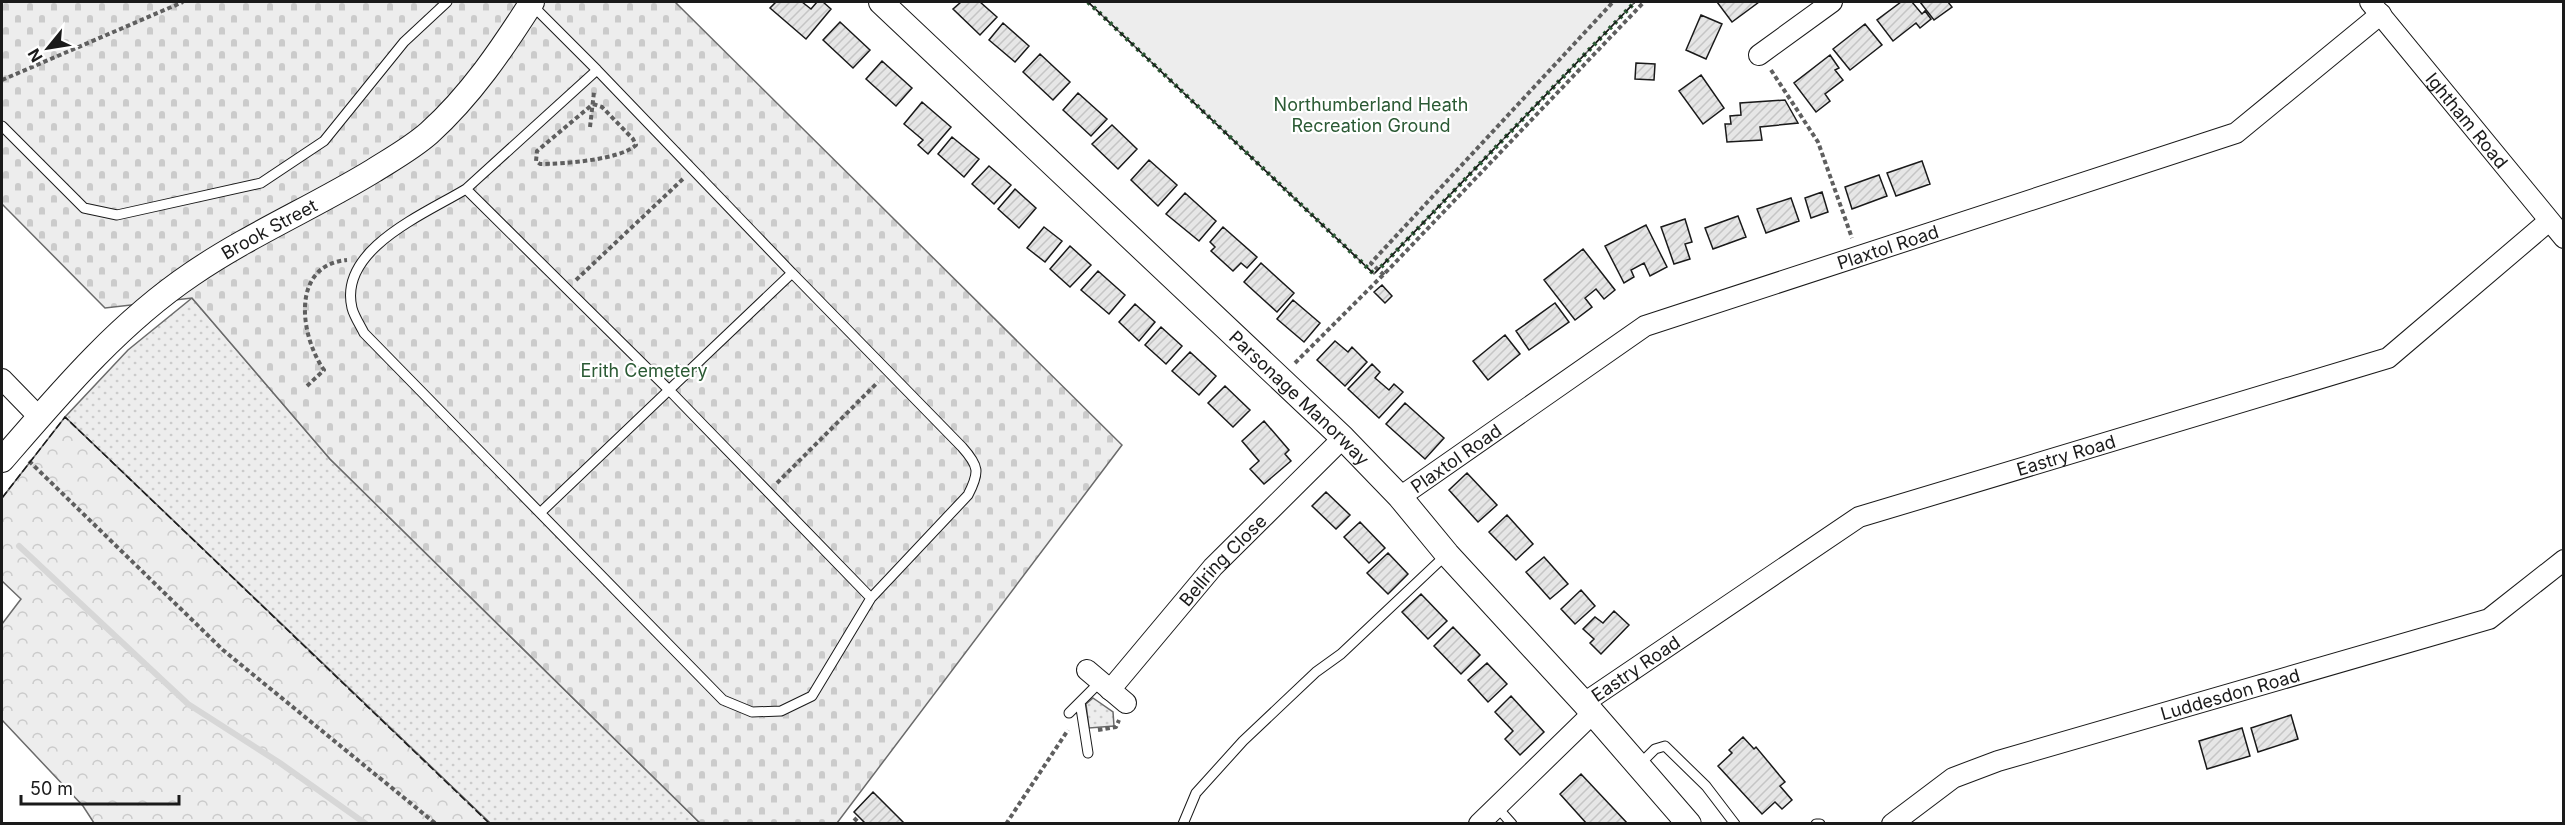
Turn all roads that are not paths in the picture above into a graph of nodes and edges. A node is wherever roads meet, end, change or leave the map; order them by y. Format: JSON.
{"nodes":[{"id":1,"x":447,"y":2,"type":"edge"},
{"id":2,"x":530,"y":2,"type":"edge"},
{"id":3,"x":881,"y":2,"type":"edge"},
{"id":4,"x":1832,"y":2,"type":"edge"},
{"id":5,"x":2375,"y":8,"type":"edge"},
{"id":6,"x":1759,"y":55,"type":"road end"},
{"id":7,"x":597,"y":70,"type":"junction"},
{"id":8,"x":2,"y":126,"type":"edge"},
{"id":9,"x":466,"y":189,"type":"junction"},
{"id":10,"x":2549,"y":221,"type":"junction"},
{"id":11,"x":2564,"y":238,"type":"edge"},
{"id":12,"x":792,"y":273,"type":"junction"},
{"id":13,"x":2,"y":379,"type":"edge"},
{"id":14,"x":669,"y":390,"type":"junction"},
{"id":15,"x":39,"y":417,"type":"junction"},
{"id":16,"x":1343,"y":438,"type":"junction"},
{"id":17,"x":8,"y":453,"type":"edge"},
{"id":18,"x":1400,"y":497,"type":"junction"},
{"id":19,"x":540,"y":513,"type":"junction"},
{"id":20,"x":1447,"y":554,"type":"junction"},
{"id":21,"x":2564,"y":560,"type":"edge"},
{"id":22,"x":871,"y":598,"type":"junction"},
{"id":23,"x":1099,"y":680,"type":"junction"},
{"id":24,"x":1080,"y":702,"type":"junction"},
{"id":25,"x":1126,"y":703,"type":"road end"},
{"id":26,"x":1588,"y":708,"type":"junction"},
{"id":27,"x":1069,"y":713,"type":"road end"},
{"id":28,"x":1088,"y":753,"type":"dead end"},
{"id":29,"x":1638,"y":766,"type":"junction"},
{"id":30,"x":1496,"y":806,"type":"junction"},
{"id":31,"x":1183,"y":824,"type":"edge"},
{"id":32,"x":1479,"y":824,"type":"edge"},
{"id":33,"x":1512,"y":824,"type":"edge"},
{"id":34,"x":1689,"y":824,"type":"edge"},
{"id":35,"x":1735,"y":824,"type":"edge"},
{"id":36,"x":1815,"y":824,"type":"edge"},
{"id":37,"x":1820,"y":824,"type":"edge"},
{"id":38,"x":1892,"y":824,"type":"edge"}],
"edges":[{"from":1,"to":8,"type":"lane"},
{"from":2,"to":7,"type":"lane"},
{"from":2,"to":15,"type":"street","name":"Brook Street"},
{"from":3,"to":16,"type":"street","name":"Parsonage Manorway"},
{"from":4,"to":6,"type":"street"},
{"from":5,"to":10,"type":"street","name":"Ightham Road"},
{"from":5,"to":18,"type":"street","name":"Plaxtol Road"},
{"from":7,"to":9,"type":"lane"},
{"from":7,"to":12,"type":"lane"},
{"from":9,"to":14,"type":"lane"},
{"from":9,"to":19,"type":"lane"},
{"from":10,"to":11,"type":"street","name":"Ightham Road"},
{"from":10,"to":26,"type":"street","name":"Eastry Road"},
{"from":12,"to":14,"type":"lane"},
{"from":12,"to":22,"type":"lane"},
{"from":13,"to":15,"type":"street"},
{"from":14,"to":19,"type":"lane"},
{"from":14,"to":22,"type":"lane"},
{"from":15,"to":17,"type":"street","name":"Brook Street"},
{"from":16,"to":18,"type":"street","name":"Parsonage Manorway"},
{"from":16,"to":23,"type":"street","name":"Bellring Close"},
{"from":18,"to":20,"type":"street","name":"Parsonage Manorway"},
{"from":19,"to":22,"type":"lane"},
{"from":20,"to":26,"type":"street","name":"Parsonage Manorway"},
{"from":20,"to":31,"type":"lane"},
{"from":21,"to":38,"type":"street","name":"Luddesdon Road"},
{"from":23,"to":24,"type":"lane"},
{"from":23,"to":25,"type":"street"},
{"from":24,"to":27,"type":"lane"},
{"from":24,"to":28,"type":"lane"},
{"from":26,"to":29,"type":"street","name":"Parsonage Manorway"},
{"from":26,"to":30,"type":"street","name":"Eastry Road"},
{"from":29,"to":34,"type":"street","name":"Parsonage Manorway"},
{"from":29,"to":35,"type":"lane"},
{"from":30,"to":32,"type":"street","name":"Eastry Road"},
{"from":30,"to":33,"type":"lane"},
{"from":36,"to":37,"type":"lane"}]}
